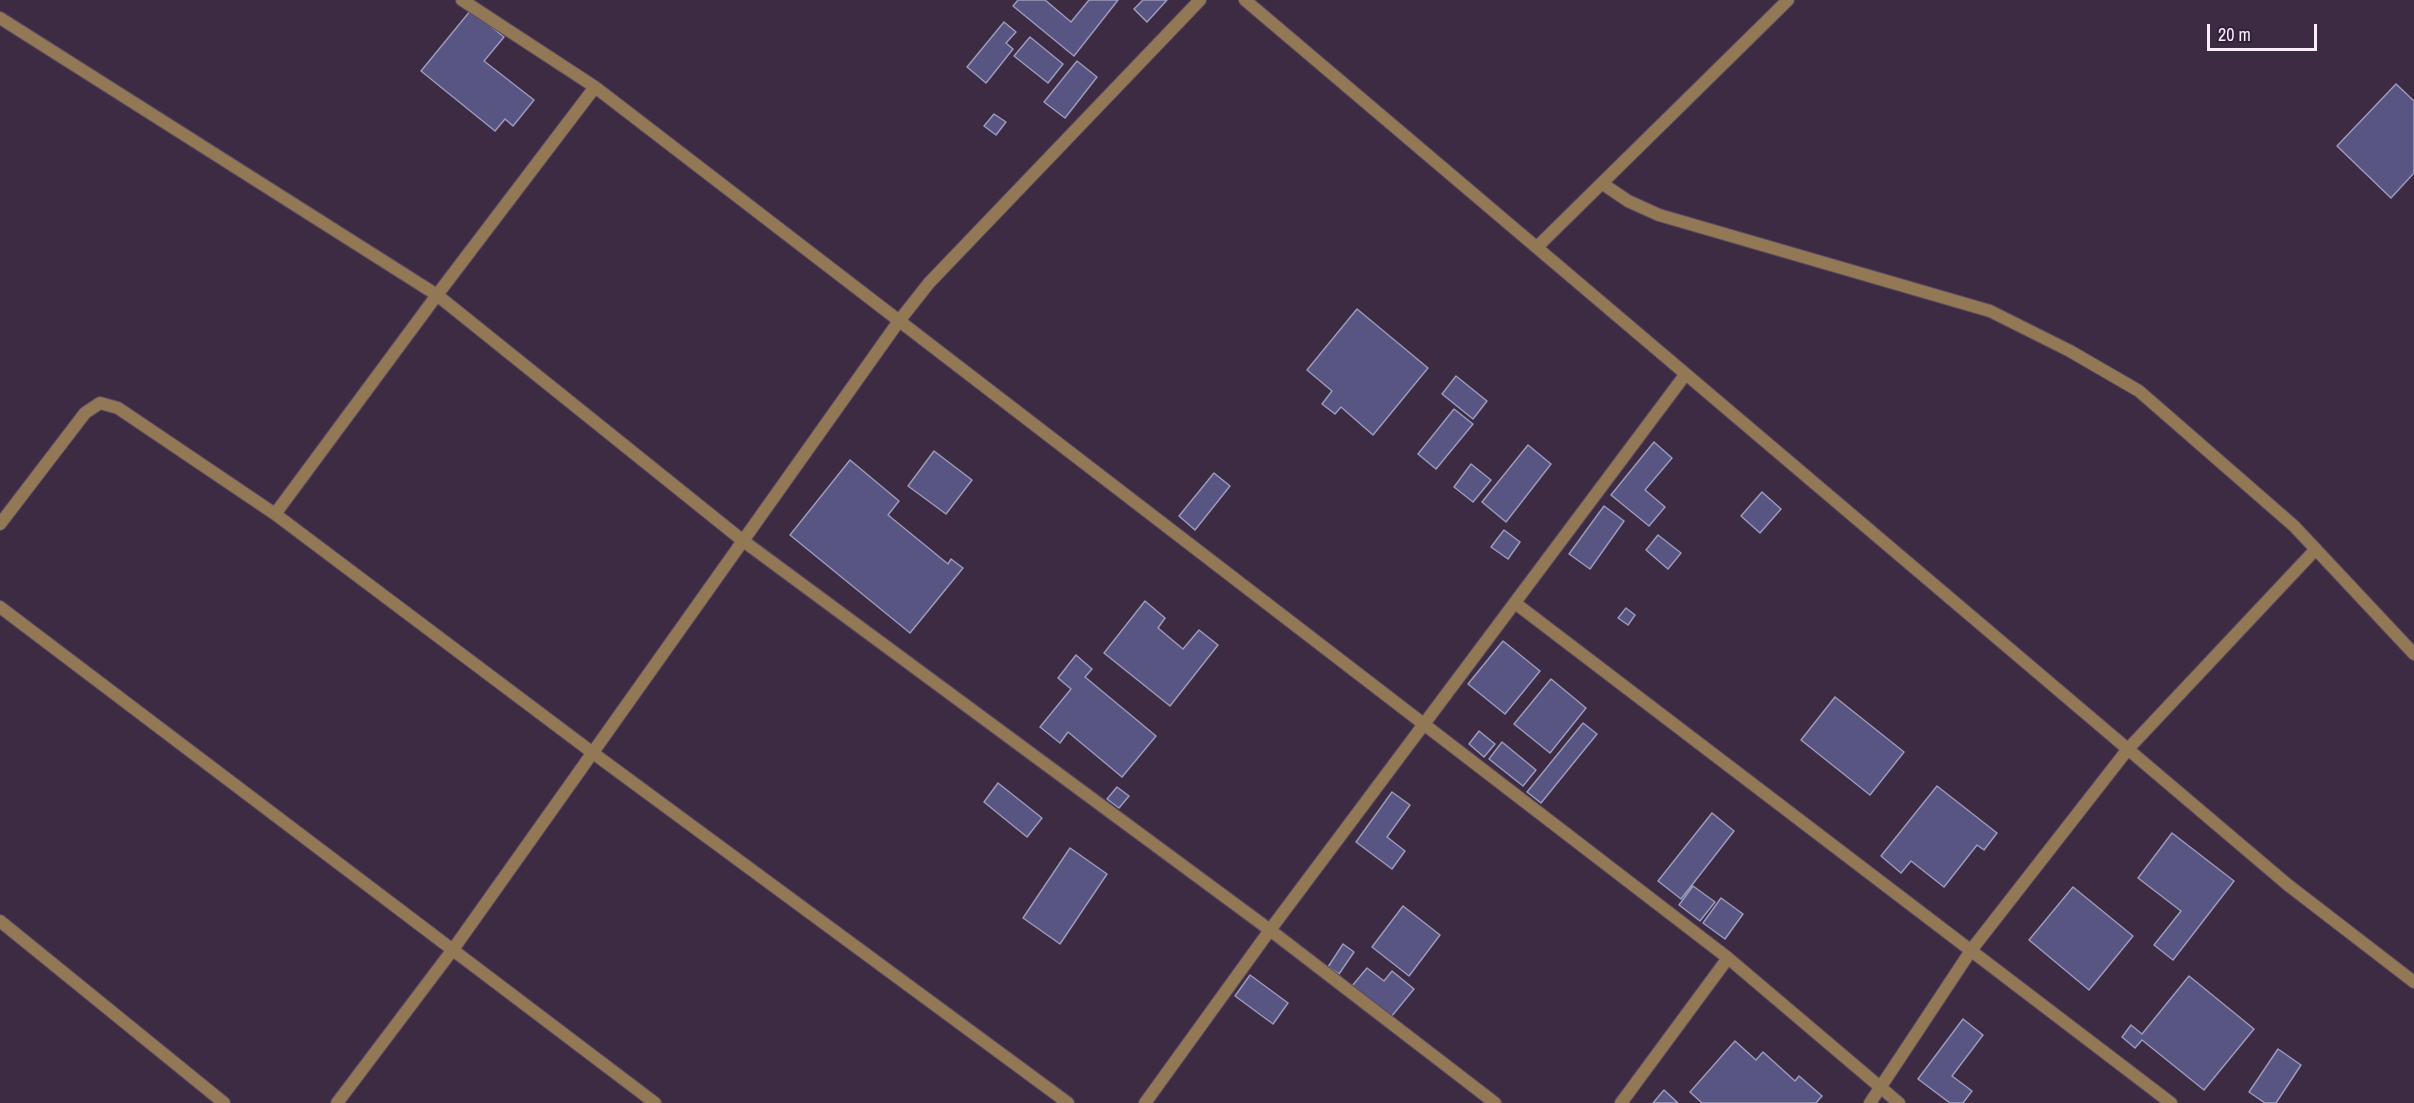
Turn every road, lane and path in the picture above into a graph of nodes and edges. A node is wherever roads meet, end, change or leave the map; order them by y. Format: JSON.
{"nodes":[{"id":1,"x":462,"y":0,"type":"edge"},
{"id":2,"x":1200,"y":0,"type":"edge"},
{"id":3,"x":1245,"y":0,"type":"edge"},
{"id":4,"x":1788,"y":0,"type":"edge"},
{"id":5,"x":0,"y":18,"type":"edge"},
{"id":6,"x":595,"y":87,"type":"junction"},
{"id":7,"x":1603,"y":184,"type":"junction"},
{"id":8,"x":1537,"y":247,"type":"junction"},
{"id":9,"x":437,"y":295,"type":"junction"},
{"id":10,"x":899,"y":321,"type":"junction"},
{"id":11,"x":1685,"y":375,"type":"junction"},
{"id":12,"x":275,"y":514,"type":"junction"},
{"id":13,"x":0,"y":524,"type":"edge"},
{"id":14,"x":742,"y":540,"type":"junction"},
{"id":15,"x":2316,"y":549,"type":"junction"},
{"id":16,"x":1515,"y":603,"type":"junction"},
{"id":17,"x":0,"y":607,"type":"edge"},
{"id":18,"x":2414,"y":654,"type":"edge"},
{"id":19,"x":1425,"y":724,"type":"junction"},
{"id":20,"x":2128,"y":749,"type":"junction"},
{"id":21,"x":593,"y":753,"type":"junction"},
{"id":22,"x":0,"y":921,"type":"edge"},
{"id":23,"x":1270,"y":930,"type":"junction"},
{"id":24,"x":453,"y":948,"type":"junction"},
{"id":25,"x":1972,"y":949,"type":"junction"},
{"id":26,"x":1728,"y":958,"type":"junction"},
{"id":27,"x":2414,"y":982,"type":"edge"},
{"id":28,"x":1879,"y":1089,"type":"junction"},
{"id":29,"x":224,"y":1103,"type":"edge"},
{"id":30,"x":337,"y":1103,"type":"edge"},
{"id":31,"x":655,"y":1103,"type":"edge"},
{"id":32,"x":1068,"y":1103,"type":"edge"},
{"id":33,"x":1145,"y":1103,"type":"edge"},
{"id":34,"x":1495,"y":1103,"type":"edge"},
{"id":35,"x":1621,"y":1103,"type":"edge"},
{"id":36,"x":1870,"y":1103,"type":"edge"},
{"id":37,"x":1899,"y":1103,"type":"edge"},
{"id":38,"x":2171,"y":1103,"type":"edge"}],
"edges":[{"from":1,"to":6,"type":"street"},
{"from":2,"to":10,"type":"street"},
{"from":3,"to":8,"type":"street"},
{"from":4,"to":7,"type":"street"},
{"from":5,"to":9,"type":"street"},
{"from":6,"to":9,"type":"street"},
{"from":6,"to":10,"type":"street"},
{"from":7,"to":8,"type":"street"},
{"from":7,"to":15,"type":"street"},
{"from":8,"to":11,"type":"street"},
{"from":9,"to":12,"type":"street"},
{"from":9,"to":14,"type":"street"},
{"from":10,"to":14,"type":"street"},
{"from":10,"to":19,"type":"street"},
{"from":11,"to":16,"type":"street"},
{"from":11,"to":20,"type":"street"},
{"from":12,"to":13,"type":"street"},
{"from":12,"to":21,"type":"street"},
{"from":14,"to":21,"type":"street"},
{"from":14,"to":23,"type":"street"},
{"from":15,"to":18,"type":"street"},
{"from":15,"to":20,"type":"street"},
{"from":16,"to":19,"type":"street"},
{"from":16,"to":25,"type":"street"},
{"from":17,"to":24,"type":"street"},
{"from":19,"to":23,"type":"street"},
{"from":19,"to":26,"type":"street"},
{"from":20,"to":25,"type":"street"},
{"from":20,"to":27,"type":"street"},
{"from":21,"to":24,"type":"street"},
{"from":21,"to":32,"type":"street"},
{"from":22,"to":29,"type":"street"},
{"from":23,"to":33,"type":"street"},
{"from":23,"to":34,"type":"street"},
{"from":24,"to":30,"type":"street"},
{"from":24,"to":31,"type":"street"},
{"from":25,"to":28,"type":"street"},
{"from":25,"to":38,"type":"street"},
{"from":26,"to":28,"type":"street"},
{"from":26,"to":35,"type":"street"},
{"from":28,"to":36,"type":"street"},
{"from":28,"to":37,"type":"street"}]}
